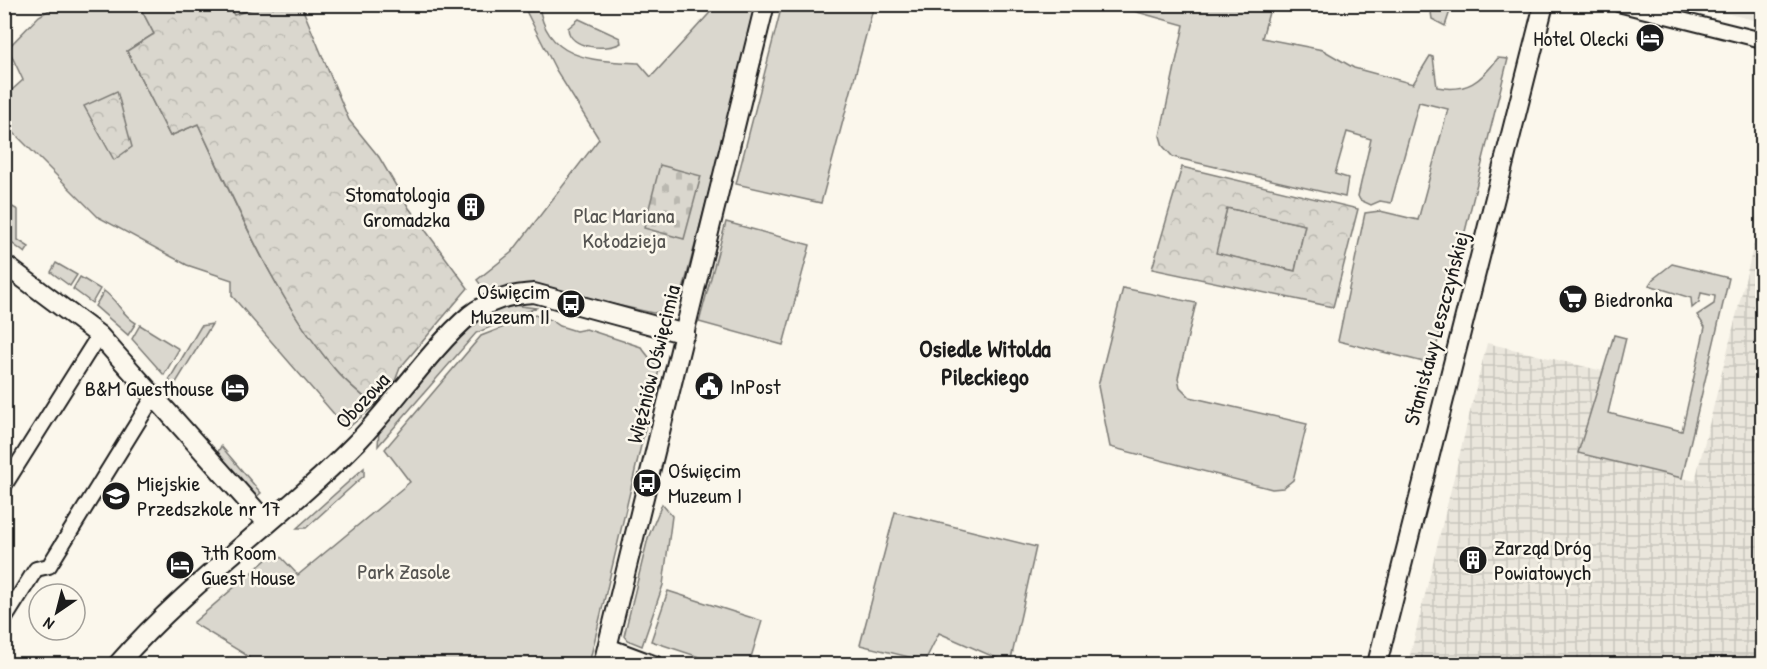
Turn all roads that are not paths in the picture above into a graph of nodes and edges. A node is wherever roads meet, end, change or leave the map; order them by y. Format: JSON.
{"nodes":[{"id":1,"x":765,"y":4,"type":"edge"},
{"id":2,"x":1544,"y":4,"type":"edge"},
{"id":3,"x":1618,"y":4,"type":"edge"},
{"id":4,"x":1762,"y":40,"type":"edge"},
{"id":5,"x":4,"y":264,"type":"edge"},
{"id":6,"x":685,"y":334,"type":"junction"},
{"id":7,"x":99,"y":335,"type":"junction"},
{"id":8,"x":154,"y":396,"type":"junction"},
{"id":9,"x":4,"y":486,"type":"edge"},
{"id":10,"x":267,"y":523,"type":"junction"},
{"id":11,"x":4,"y":620,"type":"edge"},
{"id":12,"x":608,"y":646,"type":"junction"},
{"id":13,"x":118,"y":664,"type":"edge"},
{"id":14,"x":603,"y":664,"type":"edge"},
{"id":15,"x":656,"y":664,"type":"edge"},
{"id":16,"x":1377,"y":664,"type":"edge"}],
"edges":[{"from":1,"to":6,"type":"street","name":"Więźniów Oświęcimia"},
{"from":2,"to":16,"type":"street","name":"Stanisławy Leszczyńskiej"},
{"from":3,"to":4,"type":"street"},
{"from":5,"to":7,"type":"street"},
{"from":6,"to":10,"type":"street","name":"Obozowa"},
{"from":6,"to":12,"type":"street","name":"Więźniów Oświęcimia"},
{"from":7,"to":8,"type":"street"},
{"from":7,"to":9,"type":"street"},
{"from":8,"to":10,"type":"street"},
{"from":8,"to":11,"type":"street"},
{"from":10,"to":13,"type":"street","name":"Obozowa"},
{"from":12,"to":14,"type":"street","name":"Więźniów Oświęcimia"},
{"from":12,"to":15,"type":"street"}]}
